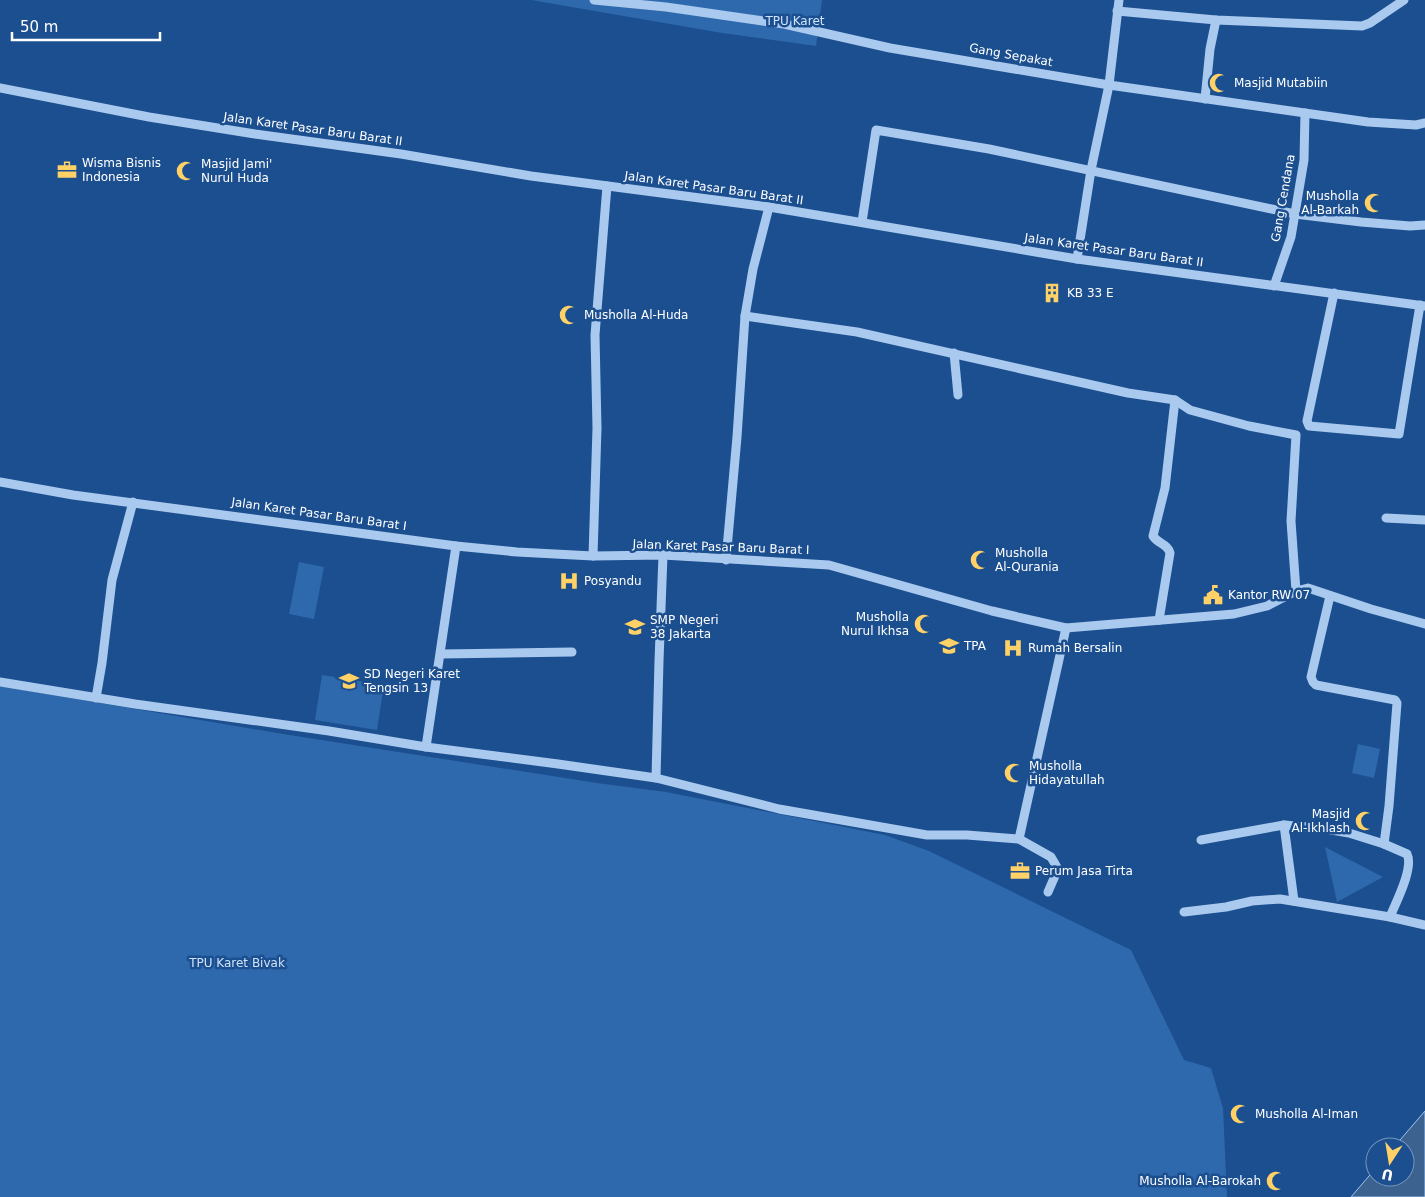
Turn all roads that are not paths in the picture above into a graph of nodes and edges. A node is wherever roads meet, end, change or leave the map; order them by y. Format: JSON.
{"nodes":[{"id":1,"x":594,"y":0,"type":"edge"},
{"id":2,"x":1119,"y":0,"type":"edge"},
{"id":3,"x":1404,"y":0,"type":"edge"},
{"id":4,"x":1118,"y":11,"type":"junction"},
{"id":5,"x":1216,"y":20,"type":"junction"},
{"id":6,"x":1109,"y":85,"type":"junction"},
{"id":7,"x":0,"y":88,"type":"edge"},
{"id":8,"x":1205,"y":99,"type":"junction"},
{"id":9,"x":1304,"y":114,"type":"junction"},
{"id":10,"x":1425,"y":123,"type":"edge"},
{"id":11,"x":1091,"y":170,"type":"junction"},
{"id":12,"x":608,"y":186,"type":"junction"},
{"id":13,"x":769,"y":207,"type":"junction"},
{"id":14,"x":1295,"y":214,"type":"junction"},
{"id":15,"x":862,"y":222,"type":"junction"},
{"id":16,"x":1425,"y":225,"type":"edge"},
{"id":17,"x":1077,"y":259,"type":"junction"},
{"id":18,"x":1274,"y":286,"type":"junction"},
{"id":19,"x":1334,"y":293,"type":"junction"},
{"id":20,"x":1422,"y":305,"type":"edge"},
{"id":21,"x":745,"y":316,"type":"junction"},
{"id":22,"x":954,"y":353,"type":"junction"},
{"id":23,"x":958,"y":395,"type":"dead end"},
{"id":24,"x":1175,"y":400,"type":"junction"},
{"id":25,"x":0,"y":482,"type":"edge"},
{"id":26,"x":133,"y":502,"type":"junction"},
{"id":27,"x":1386,"y":518,"type":"dead end"},
{"id":28,"x":1425,"y":520,"type":"edge"},
{"id":29,"x":456,"y":546,"type":"junction"},
{"id":30,"x":594,"y":556,"type":"junction"},
{"id":31,"x":664,"y":556,"type":"junction"},
{"id":32,"x":726,"y":560,"type":"junction"},
{"id":33,"x":1296,"y":591,"type":"junction"},
{"id":34,"x":1330,"y":596,"type":"junction"},
{"id":35,"x":1159,"y":620,"type":"junction"},
{"id":36,"x":1425,"y":624,"type":"edge"},
{"id":37,"x":1066,"y":628,"type":"junction"},
{"id":38,"x":572,"y":652,"type":"dead end"},
{"id":39,"x":441,"y":654,"type":"junction"},
{"id":40,"x":0,"y":682,"type":"edge"},
{"id":41,"x":96,"y":698,"type":"junction"},
{"id":42,"x":426,"y":747,"type":"junction"},
{"id":43,"x":656,"y":778,"type":"junction"},
{"id":44,"x":1284,"y":825,"type":"junction"},
{"id":45,"x":1019,"y":839,"type":"junction"},
{"id":46,"x":1200,"y":840,"type":"dead end"},
{"id":47,"x":1384,"y":844,"type":"junction"},
{"id":48,"x":1048,"y":892,"type":"dead end"},
{"id":49,"x":1294,"y":901,"type":"junction"},
{"id":50,"x":1184,"y":912,"type":"dead end"},
{"id":51,"x":1390,"y":917,"type":"junction"},
{"id":52,"x":1425,"y":925,"type":"edge"}],
"edges":[{"from":1,"to":6,"type":"street","name":"Gang Sepakat"},
{"from":2,"to":4,"type":"street"},
{"from":3,"to":5,"type":"street"},
{"from":4,"to":5,"type":"street"},
{"from":4,"to":6,"type":"street"},
{"from":5,"to":8,"type":"street"},
{"from":6,"to":8,"type":"street","name":"Gang Sepakat"},
{"from":6,"to":11,"type":"street"},
{"from":7,"to":12,"type":"street","name":"Jalan Karet Pasar Baru Barat II"},
{"from":8,"to":9,"type":"street","name":"Gang Sepakat"},
{"from":9,"to":10,"type":"street","name":"Gang Sepakat"},
{"from":9,"to":14,"type":"street","name":"Gang Cendana"},
{"from":11,"to":14,"type":"street"},
{"from":11,"to":15,"type":"street"},
{"from":11,"to":17,"type":"street"},
{"from":12,"to":13,"type":"street","name":"Jalan Karet Pasar Baru Barat II"},
{"from":12,"to":30,"type":"street"},
{"from":13,"to":15,"type":"street","name":"Jalan Karet Pasar Baru Barat II"},
{"from":13,"to":21,"type":"street"},
{"from":14,"to":16,"type":"street"},
{"from":14,"to":18,"type":"street","name":"Gang Cendana"},
{"from":15,"to":17,"type":"street","name":"Jalan Karet Pasar Baru Barat II"},
{"from":17,"to":18,"type":"street","name":"Jalan Karet Pasar Baru Barat II"},
{"from":18,"to":19,"type":"street","name":"Jalan Karet Pasar Baru Barat II"},
{"from":19,"to":20,"type":"street","name":"Jalan Karet Pasar Baru Barat II"},
{"from":19,"to":20,"type":"street"},
{"from":21,"to":22,"type":"street"},
{"from":21,"to":32,"type":"street"},
{"from":22,"to":23,"type":"street"},
{"from":22,"to":24,"type":"street"},
{"from":24,"to":33,"type":"street"},
{"from":24,"to":35,"type":"street"},
{"from":25,"to":26,"type":"street","name":"Jalan Karet Pasar Baru Barat I"},
{"from":26,"to":29,"type":"street","name":"Jalan Karet Pasar Baru Barat I"},
{"from":26,"to":41,"type":"street"},
{"from":27,"to":28,"type":"street"},
{"from":29,"to":30,"type":"street","name":"Jalan Karet Pasar Baru Barat I"},
{"from":29,"to":39,"type":"street"},
{"from":30,"to":31,"type":"street","name":"Jalan Karet Pasar Baru Barat I"},
{"from":31,"to":32,"type":"street","name":"Jalan Karet Pasar Baru Barat I"},
{"from":31,"to":43,"type":"street"},
{"from":32,"to":37,"type":"street","name":"Jalan Karet Pasar Baru Barat I"},
{"from":33,"to":34,"type":"street"},
{"from":33,"to":35,"type":"street","name":"Jalan Karet Pasar Baru Barat I"},
{"from":34,"to":36,"type":"street"},
{"from":34,"to":47,"type":"street"},
{"from":35,"to":37,"type":"street","name":"Jalan Karet Pasar Baru Barat I"},
{"from":37,"to":45,"type":"street"},
{"from":38,"to":39,"type":"street"},
{"from":39,"to":42,"type":"street"},
{"from":40,"to":41,"type":"street"},
{"from":41,"to":42,"type":"street"},
{"from":42,"to":43,"type":"street"},
{"from":43,"to":45,"type":"street"},
{"from":44,"to":46,"type":"street"},
{"from":44,"to":47,"type":"street"},
{"from":44,"to":49,"type":"street"},
{"from":45,"to":48,"type":"street"},
{"from":47,"to":51,"type":"street"},
{"from":49,"to":50,"type":"street"},
{"from":49,"to":51,"type":"street"},
{"from":51,"to":52,"type":"street"}]}
